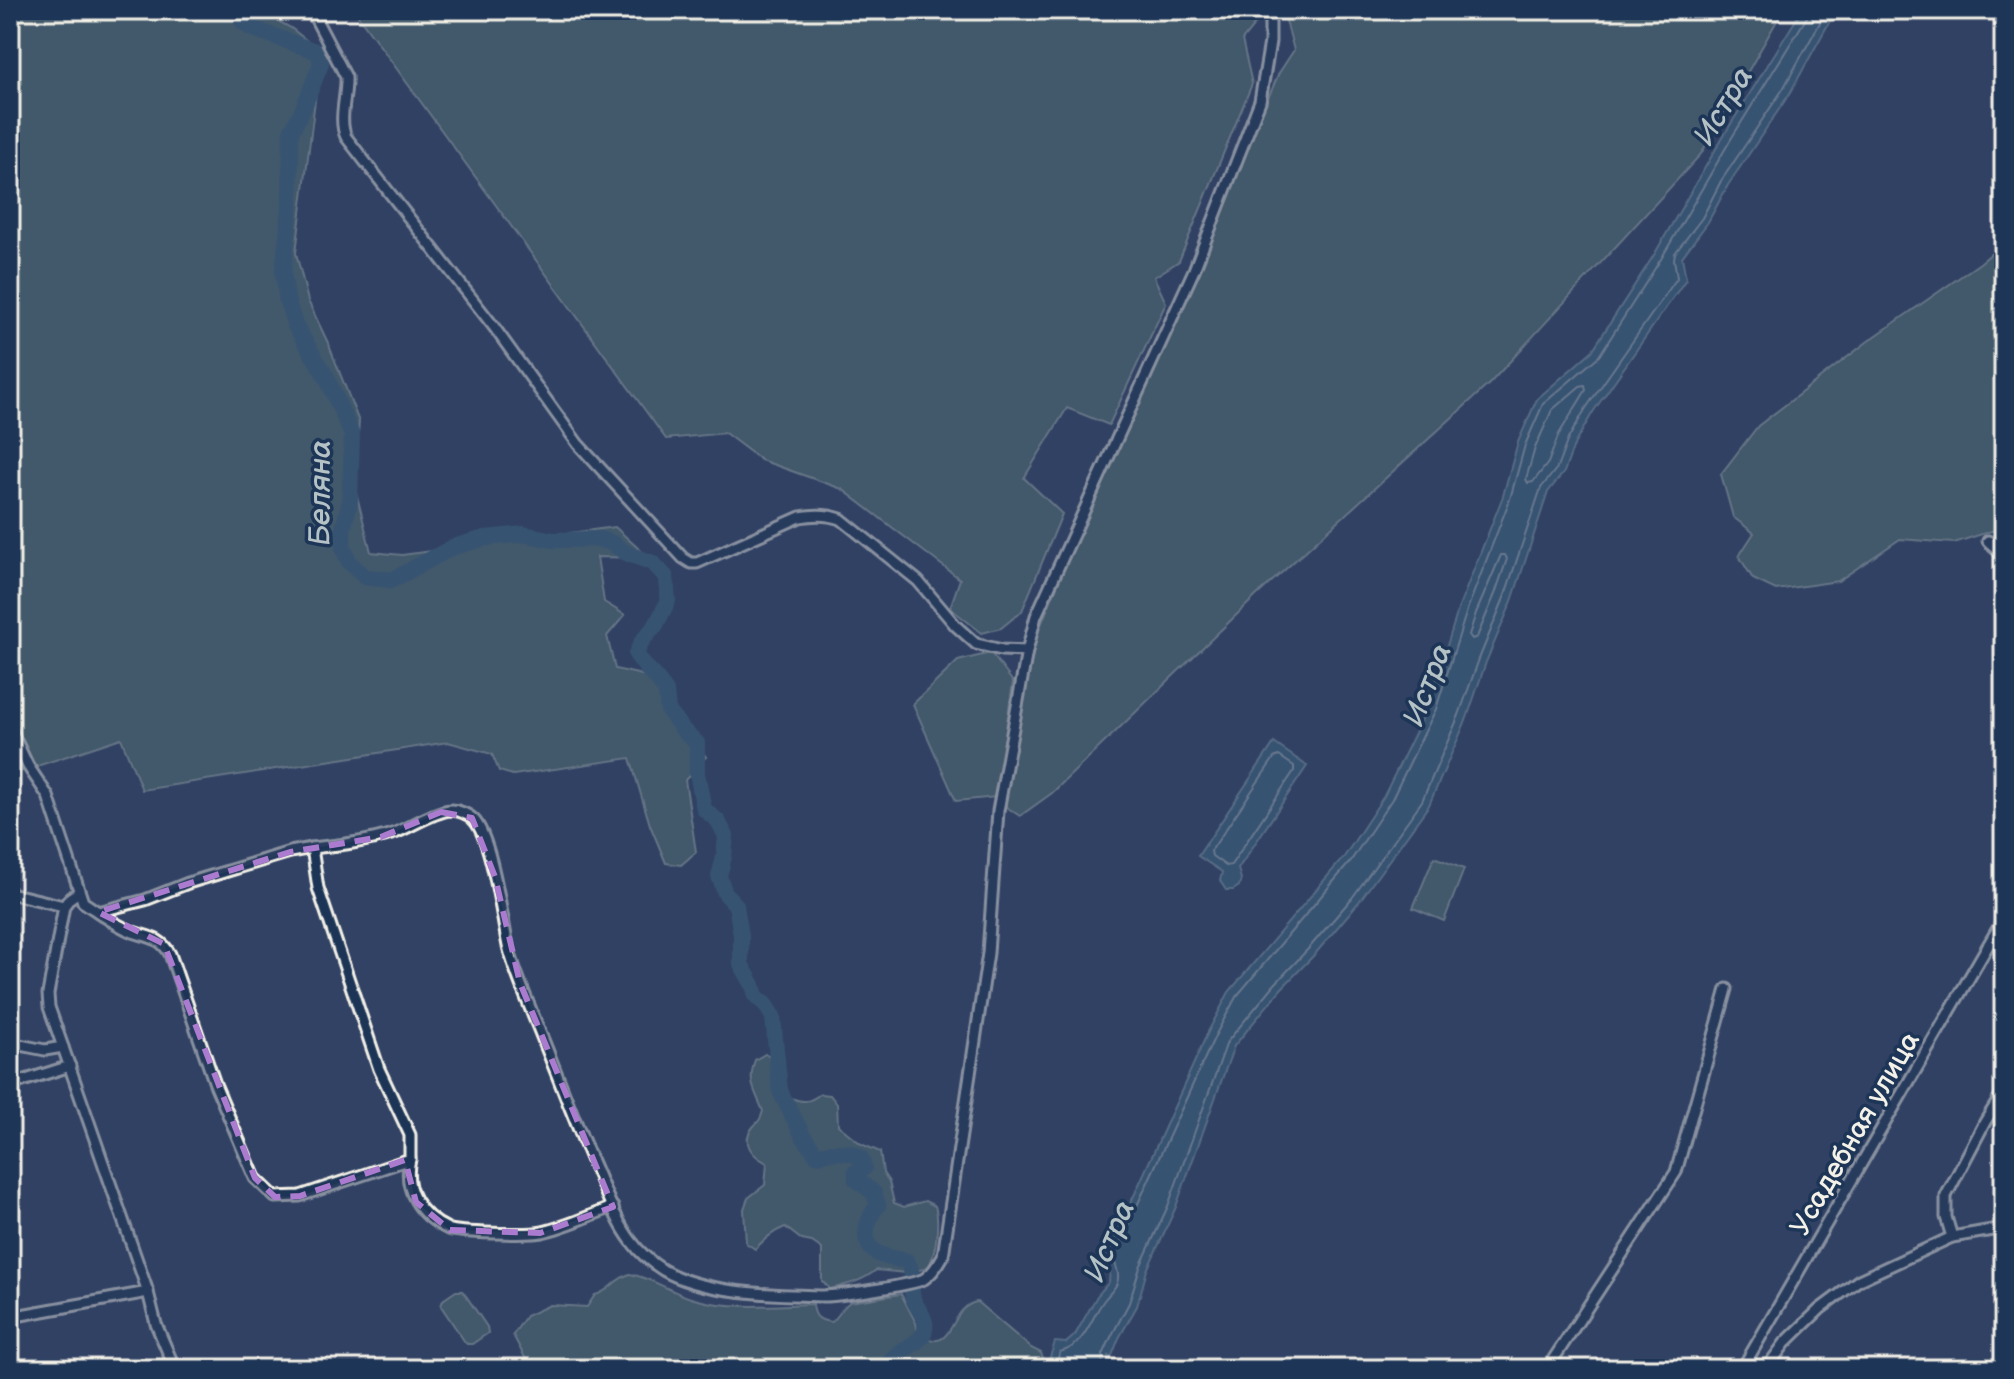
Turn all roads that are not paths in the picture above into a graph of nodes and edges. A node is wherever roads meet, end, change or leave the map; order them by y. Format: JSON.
{"nodes":[{"id":1,"x":311,"y":10,"type":"edge"},
{"id":2,"x":1270,"y":10,"type":"edge"},
{"id":3,"x":1988,"y":541,"type":"dead end"},
{"id":4,"x":2004,"y":555,"type":"edge"},
{"id":5,"x":1027,"y":651,"type":"junction"},
{"id":6,"x":10,"y":728,"type":"edge"},
{"id":7,"x":312,"y":848,"type":"junction"},
{"id":8,"x":79,"y":892,"type":"junction"},
{"id":9,"x":10,"y":893,"type":"edge"},
{"id":10,"x":64,"y":906,"type":"junction"},
{"id":11,"x":98,"y":912,"type":"junction"},
{"id":12,"x":2004,"y":918,"type":"edge"},
{"id":13,"x":1727,"y":989,"type":"dead end"},
{"id":14,"x":10,"y":1043,"type":"edge"},
{"id":15,"x":63,"y":1047,"type":"junction"},
{"id":16,"x":70,"y":1066,"type":"junction"},
{"id":17,"x":10,"y":1085,"type":"edge"},
{"id":18,"x":2004,"y":1091,"type":"edge"},
{"id":19,"x":410,"y":1159,"type":"junction"},
{"id":20,"x":613,"y":1207,"type":"junction"},
{"id":21,"x":2004,"y":1228,"type":"edge"},
{"id":22,"x":1952,"y":1237,"type":"junction"},
{"id":23,"x":148,"y":1292,"type":"junction"},
{"id":24,"x":10,"y":1317,"type":"edge"},
{"id":25,"x":175,"y":1369,"type":"edge"},
{"id":26,"x":1547,"y":1369,"type":"edge"},
{"id":27,"x":1742,"y":1369,"type":"edge"},
{"id":28,"x":1766,"y":1369,"type":"edge"}],
"edges":[{"from":1,"to":5,"type":"street"},
{"from":2,"to":5,"type":"street"},
{"from":3,"to":4,"type":"street"},
{"from":5,"to":20,"type":"street"},
{"from":6,"to":8,"type":"street"},
{"from":7,"to":11,"type":"street"},
{"from":7,"to":19,"type":"street"},
{"from":7,"to":20,"type":"street"},
{"from":8,"to":10,"type":"street"},
{"from":8,"to":11,"type":"street"},
{"from":9,"to":10,"type":"street"},
{"from":10,"to":15,"type":"street"},
{"from":11,"to":19,"type":"street"},
{"from":12,"to":27,"type":"street","name":"Усадебная улица"},
{"from":13,"to":26,"type":"street"},
{"from":14,"to":15,"type":"street"},
{"from":15,"to":16,"type":"street"},
{"from":16,"to":17,"type":"street"},
{"from":16,"to":23,"type":"street"},
{"from":18,"to":22,"type":"street"},
{"from":19,"to":20,"type":"street"},
{"from":21,"to":22,"type":"street"},
{"from":22,"to":28,"type":"street"},
{"from":23,"to":24,"type":"street"},
{"from":23,"to":25,"type":"street"}]}
